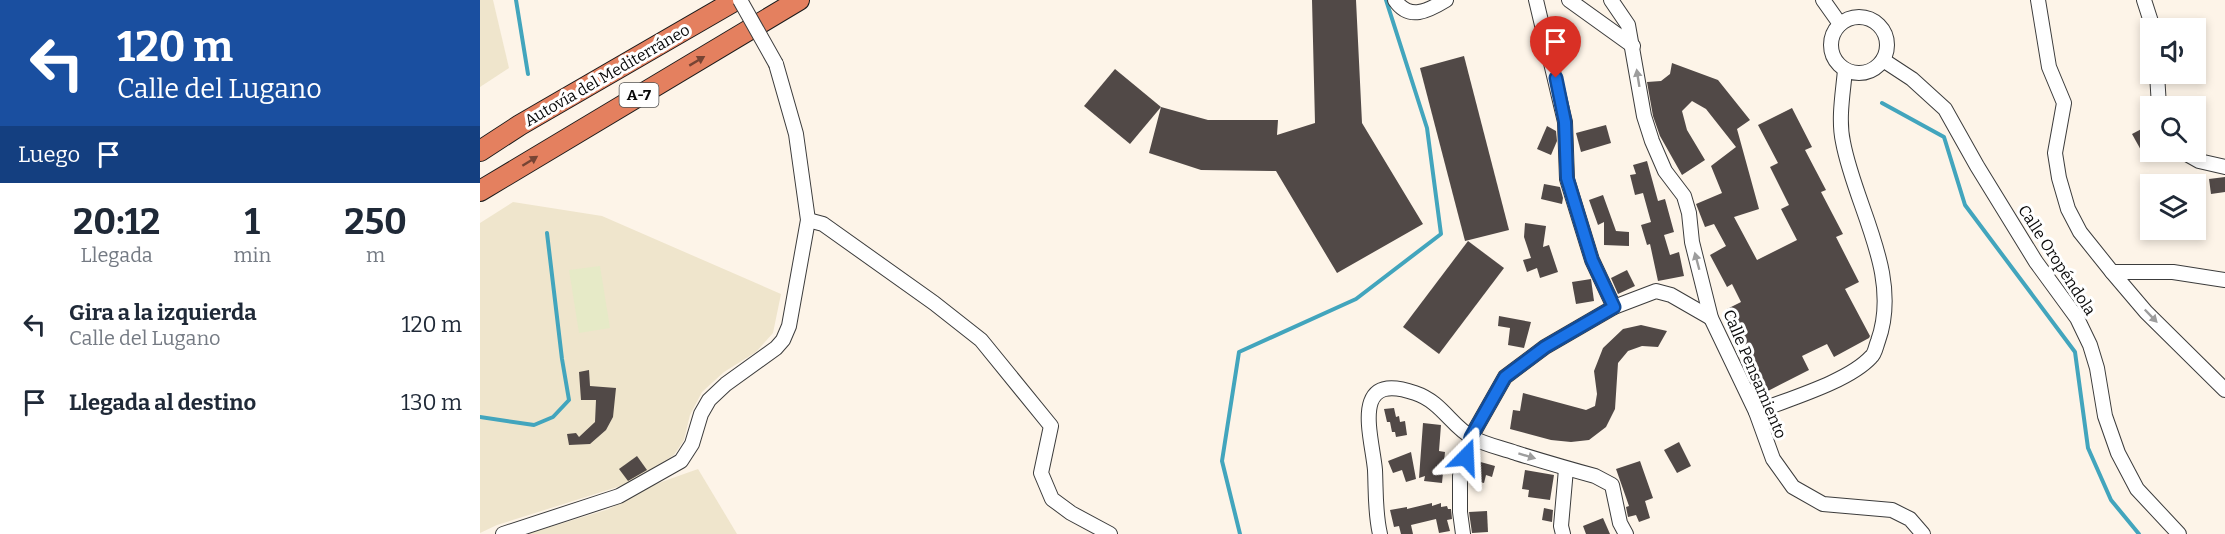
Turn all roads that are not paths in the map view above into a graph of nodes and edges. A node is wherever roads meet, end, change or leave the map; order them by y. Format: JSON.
{"nodes":[{"id":1,"x":738,"y":0,"type":"edge"},
{"id":2,"x":800,"y":0,"type":"edge"},
{"id":3,"x":1395,"y":0,"type":"edge"},
{"id":4,"x":1446,"y":0,"type":"edge"},
{"id":5,"x":1536,"y":0,"type":"edge"},
{"id":6,"x":1569,"y":0,"type":"edge"},
{"id":7,"x":1611,"y":0,"type":"edge"},
{"id":8,"x":1823,"y":0,"type":"edge"},
{"id":9,"x":2038,"y":0,"type":"edge"},
{"id":10,"x":2144,"y":0,"type":"edge"},
{"id":11,"x":2150,"y":18,"type":"edge"},
{"id":12,"x":1840,"y":24,"type":"junction"},
{"id":13,"x":1633,"y":46,"type":"junction"},
{"id":14,"x":1884,"y":60,"type":"junction"},
{"id":15,"x":1845,"y":70,"type":"junction"},
{"id":16,"x":480,"y":151,"type":"edge"},
{"id":17,"x":2203,"y":162,"type":"edge"},
{"id":18,"x":2225,"y":167,"type":"edge"},
{"id":19,"x":480,"y":192,"type":"edge"},
{"id":20,"x":808,"y":220,"type":"junction"},
{"id":21,"x":2112,"y":272,"type":"junction"},
{"id":22,"x":2225,"y":280,"type":"edge"},
{"id":23,"x":1614,"y":307,"type":"junction"},
{"id":24,"x":1711,"y":318,"type":"junction"},
{"id":25,"x":2225,"y":390,"type":"edge"},
{"id":26,"x":1756,"y":412,"type":"junction"},
{"id":27,"x":1471,"y":437,"type":"junction"},
{"id":28,"x":1566,"y":469,"type":"junction"},
{"id":29,"x":503,"y":534,"type":"edge"},
{"id":30,"x":1110,"y":534,"type":"edge"},
{"id":31,"x":1380,"y":534,"type":"edge"},
{"id":32,"x":1463,"y":534,"type":"edge"},
{"id":33,"x":1563,"y":534,"type":"edge"},
{"id":34,"x":1626,"y":534,"type":"edge"},
{"id":35,"x":1923,"y":534,"type":"edge"},
{"id":36,"x":2179,"y":534,"type":"edge"}],
"edges":[{"from":1,"to":16,"type":"highway","name":"Autovía del Mediterráneo","number":"A-7"},
{"from":1,"to":20,"type":"street","bridge":true},
{"from":19,"to":2,"type":"highway","name":"Autovía del Mediterráneo","number":"A-7","one_way":true},
{"from":3,"to":4,"type":"street"},
{"from":5,"to":23,"type":"street"},
{"from":6,"to":13,"type":"street"},
{"from":7,"to":13,"type":"street","name":"Calle Pensamiento"},
{"from":8,"to":12,"type":"street"},
{"from":9,"to":21,"type":"street"},
{"from":10,"to":11,"type":"street"},
{"from":12,"to":14,"type":"street"},
{"from":12,"to":15,"type":"street"},
{"from":24,"to":13,"type":"street","name":"Calle Pensamiento","one_way":true},
{"from":14,"to":15,"type":"street"},
{"from":14,"to":36,"type":"street","name":"Calle Oropéndola"},
{"from":15,"to":26,"type":"street"},
{"from":17,"to":18,"type":"street"},
{"from":20,"to":29,"type":"street"},
{"from":20,"to":30,"type":"street"},
{"from":21,"to":22,"type":"street"},
{"from":21,"to":25,"type":"street","one_way":true},
{"from":23,"to":24,"type":"street"},
{"from":23,"to":27,"type":"street"},
{"from":24,"to":26,"type":"street","name":"Calle Pensamiento"},
{"from":26,"to":35,"type":"street","name":"Calle Pensamiento"},
{"from":27,"to":28,"type":"street","one_way":true},
{"from":27,"to":31,"type":"street"},
{"from":27,"to":32,"type":"street"},
{"from":28,"to":33,"type":"street"},
{"from":28,"to":34,"type":"street"}]}
